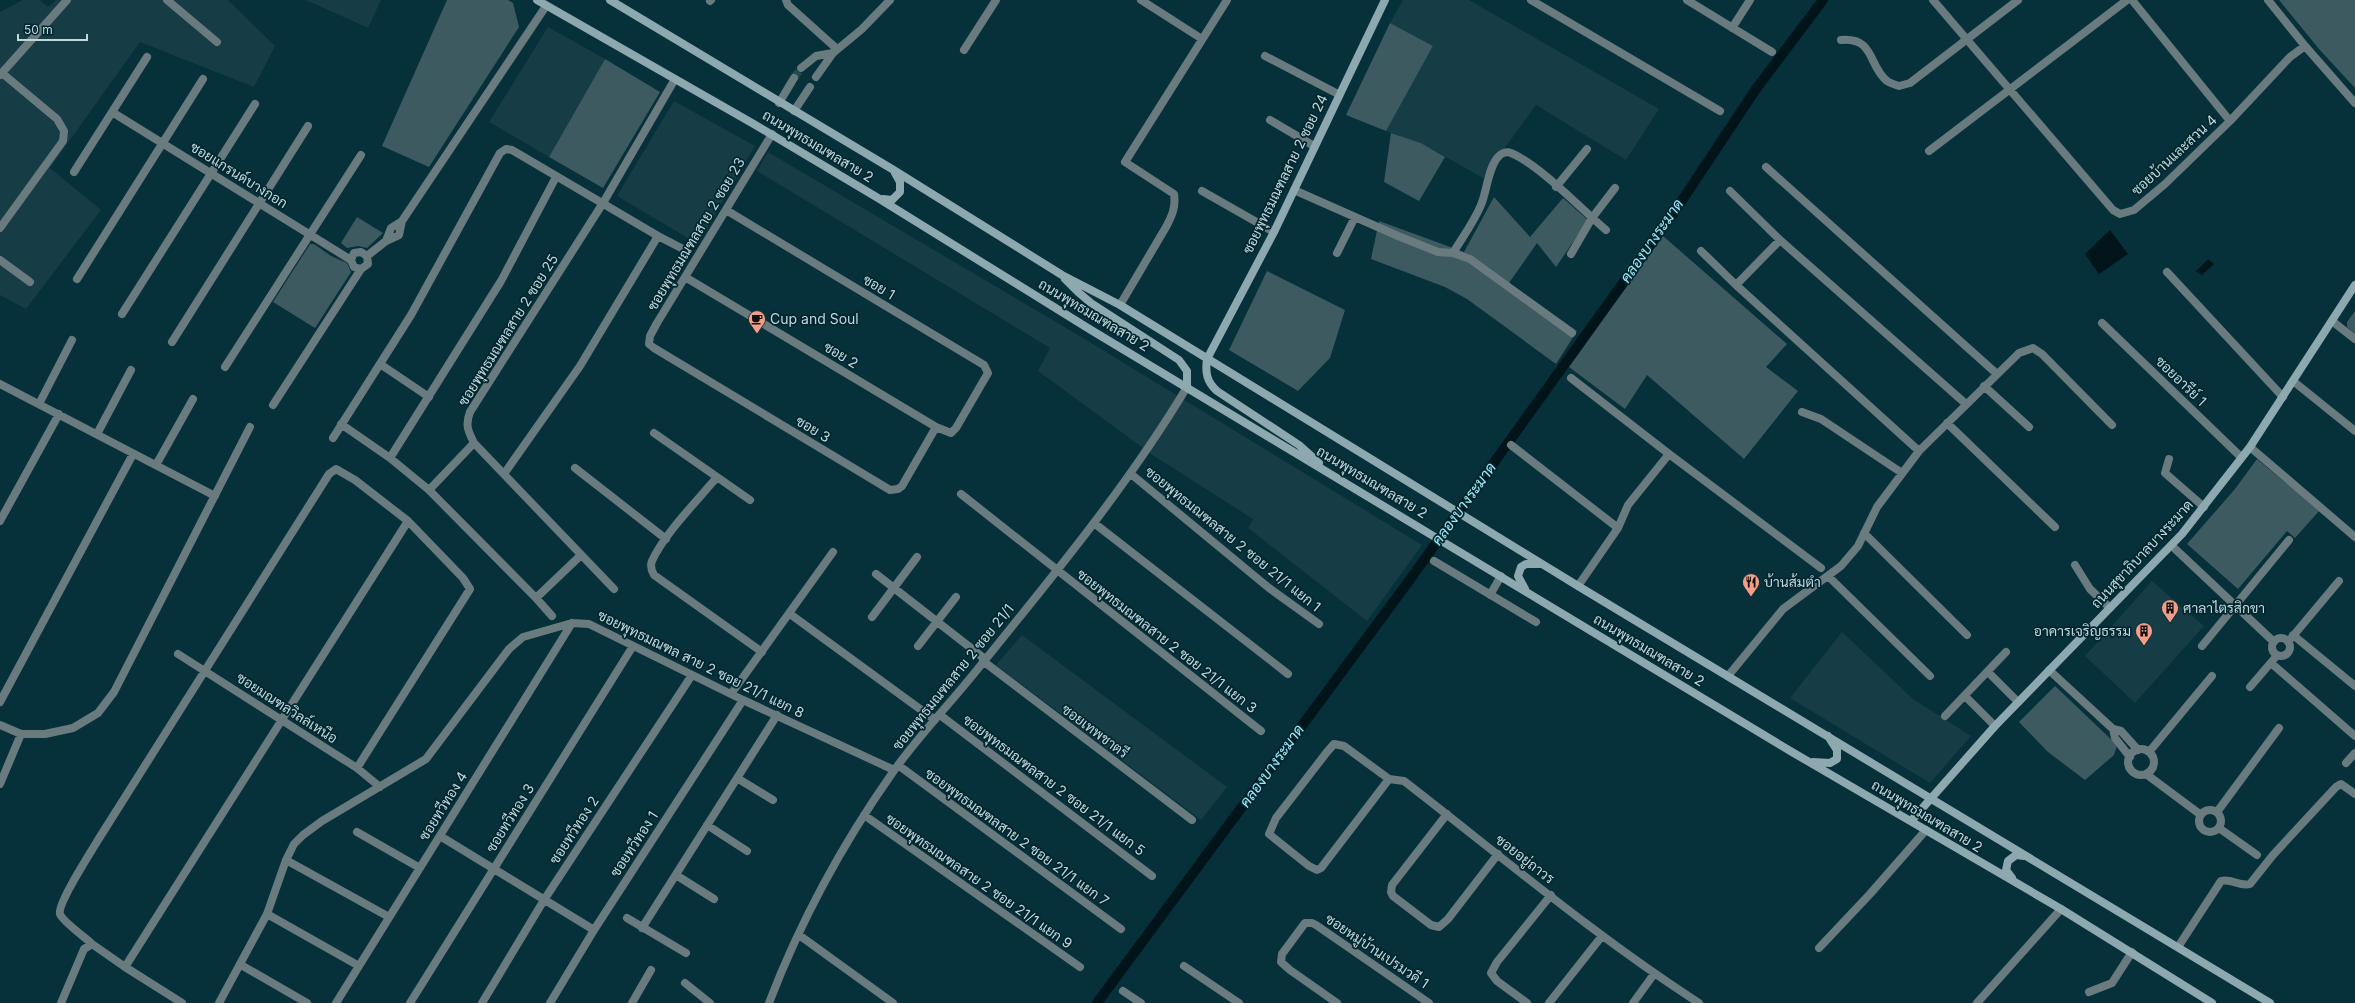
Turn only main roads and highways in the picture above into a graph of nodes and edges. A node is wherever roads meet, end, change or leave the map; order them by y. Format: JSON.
{"nodes":[{"id":1,"x":537,"y":0,"type":"edge"},
{"id":2,"x":610,"y":0,"type":"edge"},
{"id":3,"x":1385,"y":0,"type":"edge"},
{"id":4,"x":545,"y":3,"type":"edge"},
{"id":5,"x":892,"y":169,"type":"junction"},
{"id":6,"x":878,"y":198,"type":"junction"},
{"id":7,"x":1062,"y":275,"type":"junction"},
{"id":8,"x":2355,"y":285,"type":"edge"},
{"id":9,"x":1207,"y":359,"type":"junction"},
{"id":10,"x":1187,"y":387,"type":"junction"},
{"id":11,"x":1323,"y":468,"type":"junction"},
{"id":12,"x":1542,"y":564,"type":"junction"},
{"id":13,"x":1525,"y":590,"type":"junction"},
{"id":14,"x":1826,"y":734,"type":"junction"},
{"id":15,"x":1811,"y":762,"type":"junction"},
{"id":16,"x":1932,"y":798,"type":"junction"},
{"id":17,"x":1911,"y":821,"type":"junction"},
{"id":18,"x":2026,"y":856,"type":"junction"},
{"id":19,"x":2015,"y":881,"type":"junction"},
{"id":20,"x":2206,"y":1002,"type":"edge"},
{"id":21,"x":2270,"y":1003,"type":"edge"}],
"edges":[{"from":1,"to":4,"type":"main road","name":"ถนนพุทธมณฑลสาย 2"},
{"from":2,"to":5,"type":"main road","name":"ถนนพุทธมณฑลสาย 2"},
{"from":3,"to":9,"type":"main road","name":"ซอยพุทธมณฑลสาย 2 ซอย 24"},
{"from":4,"to":6,"type":"main road","name":"ถนนพุทธมณฑลสาย 2"},
{"from":5,"to":6,"type":"main road"},
{"from":5,"to":7,"type":"main road","name":"ถนนพุทธมณฑลสาย 2"},
{"from":6,"to":10,"type":"main road","name":"ถนนพุทธมณฑลสาย 2"},
{"from":7,"to":9,"type":"main road","name":"ถนนพุทธมณฑลสาย 2"},
{"from":7,"to":10,"type":"main road"},
{"from":8,"to":16,"type":"main road","name":"ถนนสุขาภิบาลบางระมาด"},
{"from":9,"to":11,"type":"main road"},
{"from":9,"to":12,"type":"main road","name":"ถนนพุทธมณฑลสาย 2"},
{"from":10,"to":11,"type":"main road","name":"ถนนพุทธมณฑลสาย 2"},
{"from":11,"to":13,"type":"main road","name":"ถนนพุทธมณฑลสาย 2"},
{"from":12,"to":13,"type":"main road"},
{"from":12,"to":14,"type":"main road","name":"ถนนพุทธมณฑลสาย 2"},
{"from":13,"to":15,"type":"main road","name":"ถนนพุทธมณฑลสาย 2"},
{"from":14,"to":15,"type":"main road"},
{"from":14,"to":16,"type":"main road","name":"ถนนพุทธมณฑลสาย 2"},
{"from":15,"to":17,"type":"main road","name":"ถนนพุทธมณฑลสาย 2"},
{"from":16,"to":17,"type":"main road","name":"ถนนสุขาภิบาลบางระมาด"},
{"from":16,"to":18,"type":"main road","name":"ถนนพุทธมณฑลสาย 2"},
{"from":17,"to":19,"type":"main road","name":"ถนนพุทธมณฑลสาย 2"},
{"from":18,"to":19,"type":"main road"},
{"from":18,"to":21,"type":"main road","name":"ถนนพุทธมณฑลสาย 2"},
{"from":19,"to":20,"type":"main road","name":"ถนนพุทธมณฑลสาย 2"}]}
